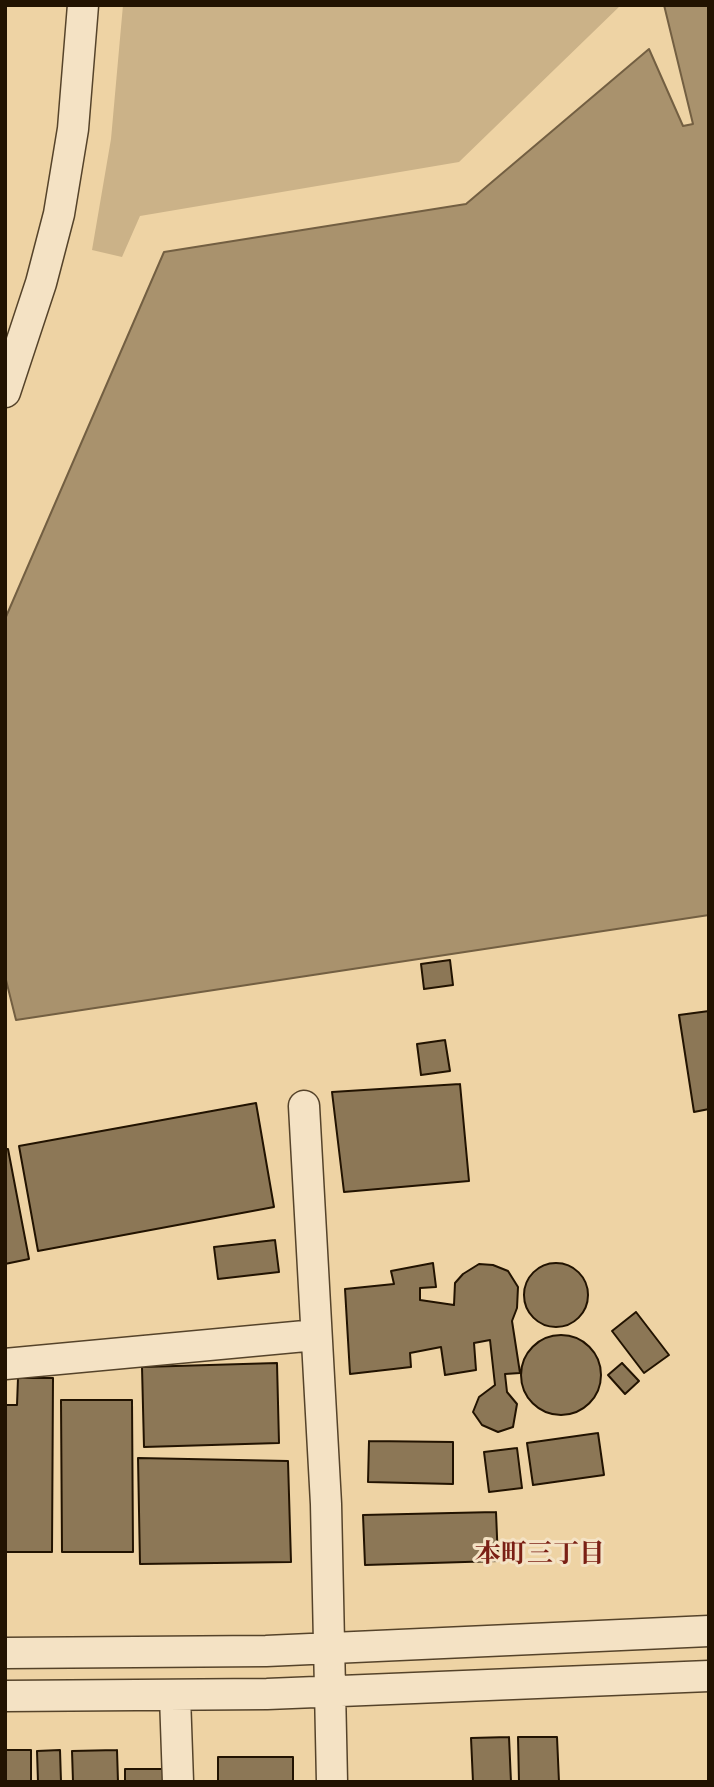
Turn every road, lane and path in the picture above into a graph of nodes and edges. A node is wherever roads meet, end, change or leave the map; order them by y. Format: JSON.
{"nodes":[{"id":1,"x":83,"y":5,"type":"edge"},
{"id":2,"x":5,"y":392,"type":"edge"},
{"id":3,"x":304,"y":1106,"type":"dead end"},
{"id":4,"x":316,"y":1335,"type":"junction"},
{"id":5,"x":5,"y":1364,"type":"edge"},
{"id":6,"x":709,"y":1631,"type":"edge"},
{"id":7,"x":329,"y":1647,"type":"junction"},
{"id":8,"x":5,"y":1653,"type":"edge"},
{"id":9,"x":709,"y":1676,"type":"edge"},
{"id":10,"x":330,"y":1692,"type":"junction"},
{"id":11,"x":5,"y":1696,"type":"edge"},
{"id":12,"x":175,"y":1696,"type":"junction"},
{"id":13,"x":178,"y":1782,"type":"edge"},
{"id":14,"x":332,"y":1782,"type":"edge"}],
"edges":[{"from":1,"to":2,"type":"street"},
{"from":3,"to":4,"type":"street"},
{"from":4,"to":5,"type":"street"},
{"from":4,"to":7,"type":"street"},
{"from":6,"to":7,"type":"street"},
{"from":7,"to":8,"type":"street"},
{"from":7,"to":10,"type":"street"},
{"from":9,"to":10,"type":"street"},
{"from":10,"to":12,"type":"street"},
{"from":10,"to":14,"type":"street"},
{"from":11,"to":12,"type":"street"},
{"from":12,"to":13,"type":"street"}]}
